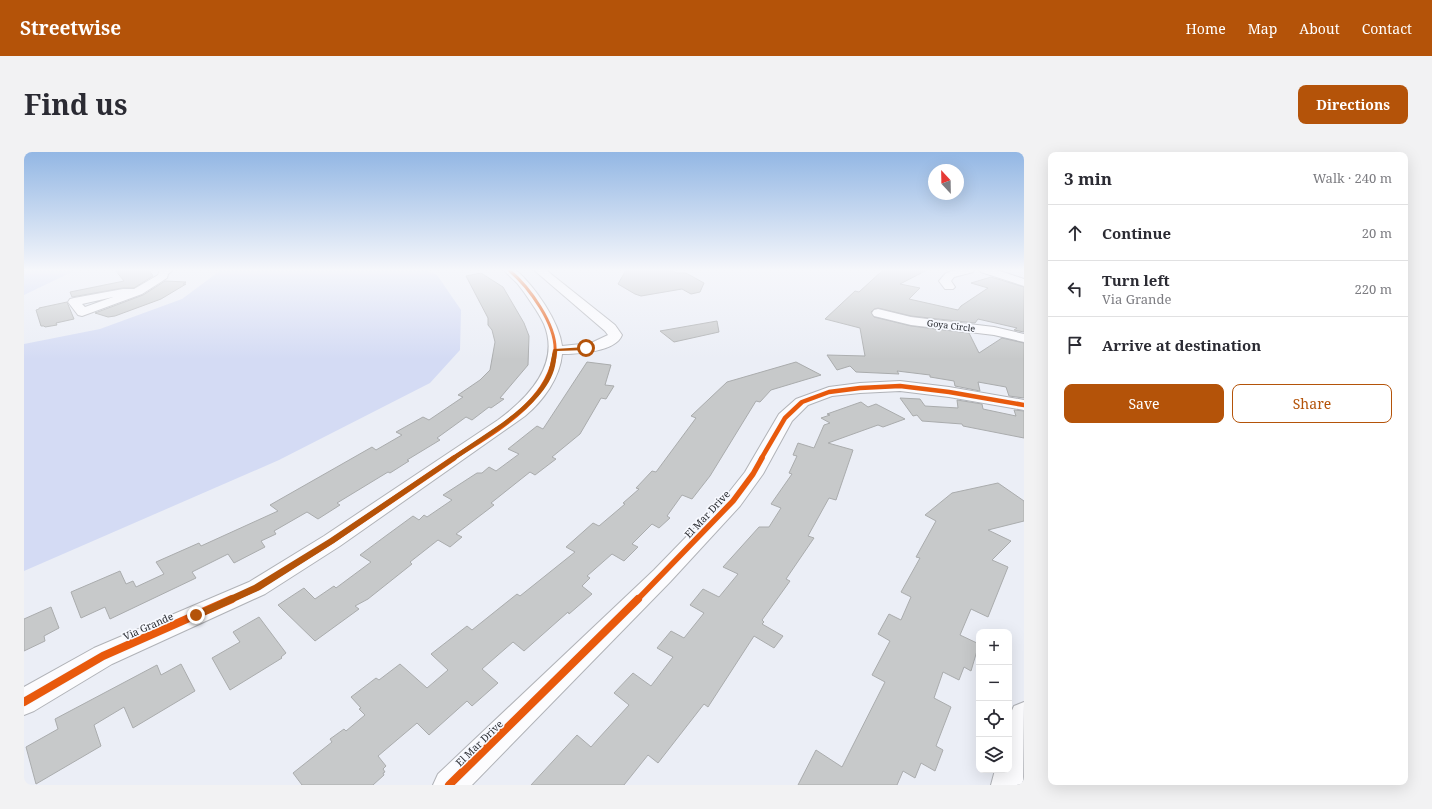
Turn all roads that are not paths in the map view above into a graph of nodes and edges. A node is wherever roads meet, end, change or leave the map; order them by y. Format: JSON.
{"nodes":[{"id":1,"x":534,"y":300,"type":"edge"},
{"id":2,"x":575,"y":300,"type":"edge"},
{"id":3,"x":878,"y":313,"type":"dead end"},
{"id":4,"x":1024,"y":338,"type":"edge"},
{"id":5,"x":555,"y":350,"type":"junction"},
{"id":6,"x":1024,"y":405,"type":"edge"},
{"id":7,"x":24,"y":702,"type":"edge"},
{"id":8,"x":1024,"y":716,"type":"edge"},
{"id":9,"x":449,"y":785,"type":"edge"},
{"id":10,"x":1007,"y":785,"type":"edge"}],
"edges":[{"from":1,"to":5,"type":"street","name":"Via Grande"},
{"from":2,"to":5,"type":"street"},
{"from":3,"to":4,"type":"street","name":"Goya Circle"},
{"from":5,"to":7,"type":"street","name":"Via Grande"},
{"from":6,"to":9,"type":"street","name":"El Mar Drive"},
{"from":8,"to":10,"type":"street"}]}
